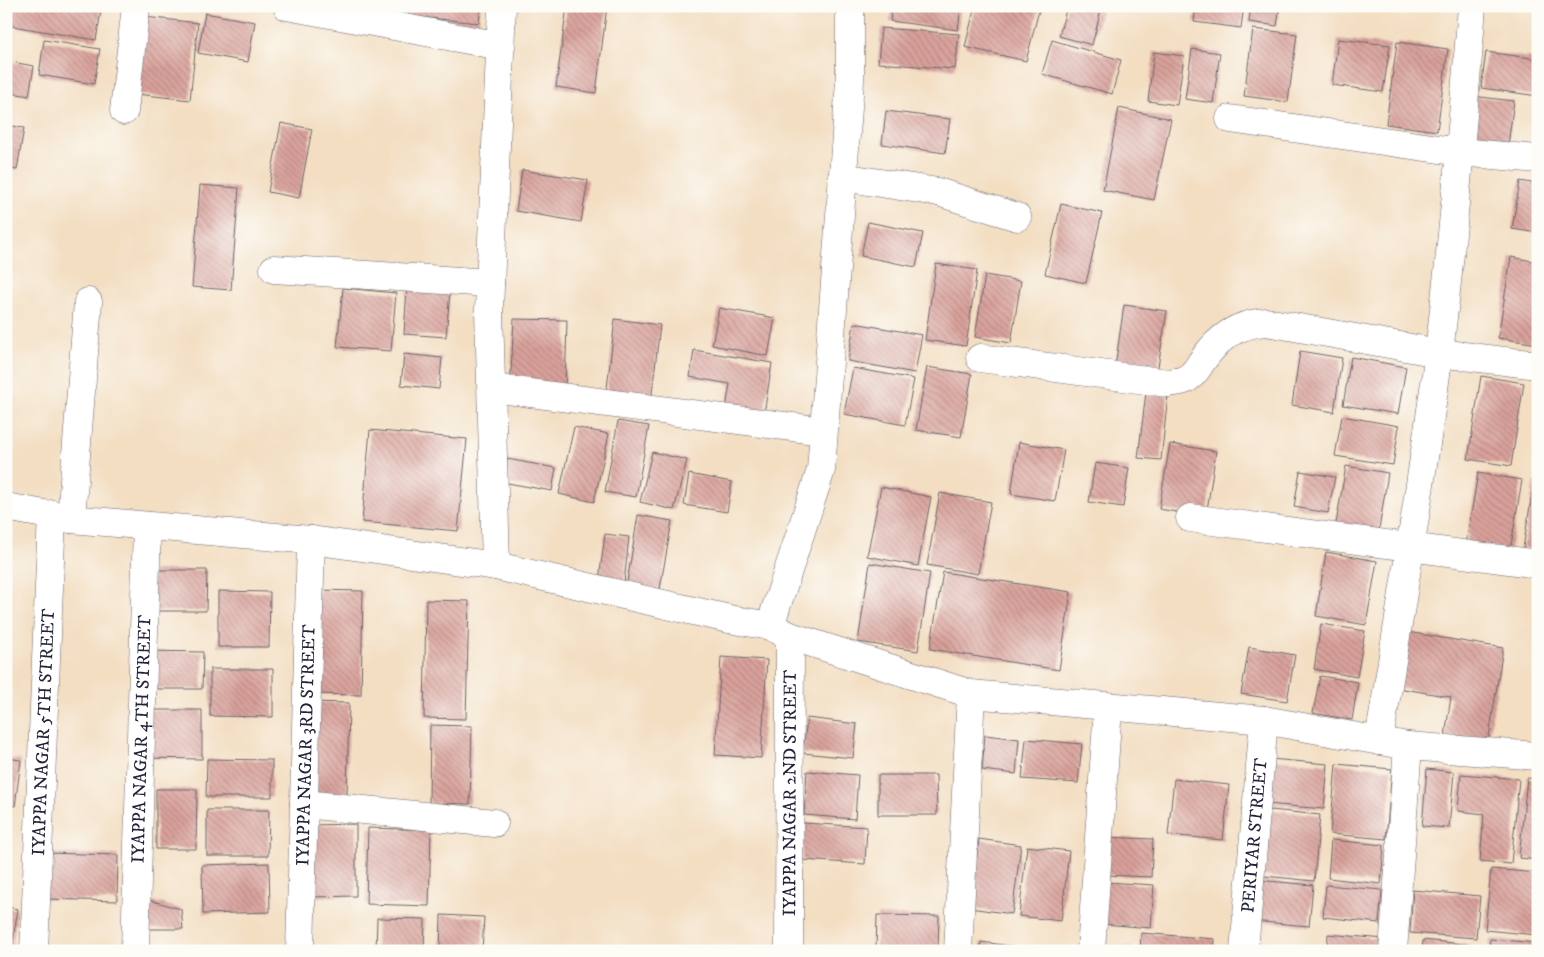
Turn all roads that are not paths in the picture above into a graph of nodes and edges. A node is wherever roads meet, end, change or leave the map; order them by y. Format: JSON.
{"nodes":[{"id":1,"x":136,"y":6,"type":"edge"},
{"id":2,"x":287,"y":6,"type":"edge"},
{"id":3,"x":502,"y":6,"type":"edge"},
{"id":4,"x":850,"y":6,"type":"edge"},
{"id":5,"x":1472,"y":6,"type":"edge"},
{"id":6,"x":501,"y":46,"type":"junction"},
{"id":7,"x":124,"y":111,"type":"dead end"},
{"id":8,"x":1230,"y":119,"type":"dead end"},
{"id":9,"x":1460,"y":152,"type":"junction"},
{"id":10,"x":1538,"y":159,"type":"edge"},
{"id":11,"x":842,"y":177,"type":"junction"},
{"id":12,"x":1016,"y":217,"type":"dead end"},
{"id":13,"x":274,"y":269,"type":"dead end"},
{"id":14,"x":490,"y":282,"type":"junction"},
{"id":15,"x":88,"y":302,"type":"dead end"},
{"id":16,"x":1439,"y":353,"type":"junction"},
{"id":17,"x":980,"y":358,"type":"dead end"},
{"id":18,"x":1538,"y":366,"type":"edge"},
{"id":19,"x":492,"y":388,"type":"junction"},
{"id":20,"x":824,"y":431,"type":"junction"},
{"id":21,"x":6,"y":507,"type":"edge"},
{"id":22,"x":62,"y":516,"type":"junction"},
{"id":23,"x":1190,"y":518,"type":"dead end"},
{"id":24,"x":147,"y":526,"type":"junction"},
{"id":25,"x":311,"y":540,"type":"junction"},
{"id":26,"x":1411,"y":548,"type":"junction"},
{"id":27,"x":1538,"y":564,"type":"edge"},
{"id":28,"x":496,"y":566,"type":"junction"},
{"id":29,"x":780,"y":631,"type":"junction"},
{"id":30,"x":972,"y":694,"type":"junction"},
{"id":31,"x":1108,"y":708,"type":"junction"},
{"id":32,"x":1264,"y":720,"type":"junction"},
{"id":33,"x":1379,"y":741,"type":"junction"},
{"id":34,"x":1408,"y":746,"type":"junction"},
{"id":35,"x":1538,"y":756,"type":"edge"},
{"id":36,"x":304,"y":804,"type":"junction"},
{"id":37,"x":494,"y":823,"type":"dead end"},
{"id":38,"x":34,"y":951,"type":"edge"},
{"id":39,"x":135,"y":951,"type":"edge"},
{"id":40,"x":300,"y":951,"type":"edge"},
{"id":41,"x":789,"y":951,"type":"edge"},
{"id":42,"x":958,"y":951,"type":"edge"},
{"id":43,"x":1091,"y":951,"type":"edge"},
{"id":44,"x":1244,"y":951,"type":"edge"},
{"id":45,"x":1393,"y":951,"type":"edge"}],
"edges":[{"from":1,"to":7,"type":"street"},
{"from":2,"to":6,"type":"street"},
{"from":3,"to":6,"type":"street"},
{"from":4,"to":11,"type":"street","name":"IYAPPA NAGAR 2ND STREET"},
{"from":5,"to":9,"type":"street"},
{"from":6,"to":14,"type":"street"},
{"from":8,"to":9,"type":"street"},
{"from":9,"to":10,"type":"street"},
{"from":9,"to":16,"type":"street"},
{"from":11,"to":12,"type":"street"},
{"from":11,"to":20,"type":"street","name":"IYAPPA NAGAR 2ND STREET"},
{"from":13,"to":14,"type":"street"},
{"from":14,"to":19,"type":"street"},
{"from":15,"to":22,"type":"street","name":"IYAPPA NAGAR 5TH STREET"},
{"from":16,"to":17,"type":"street"},
{"from":16,"to":18,"type":"street"},
{"from":16,"to":26,"type":"street"},
{"from":19,"to":20,"type":"street"},
{"from":19,"to":28,"type":"street"},
{"from":20,"to":29,"type":"street","name":"IYAPPA NAGAR 2ND STREET"},
{"from":21,"to":22,"type":"street"},
{"from":22,"to":24,"type":"street"},
{"from":22,"to":38,"type":"street","name":"IYAPPA NAGAR 5TH STREET"},
{"from":23,"to":26,"type":"street"},
{"from":24,"to":25,"type":"street"},
{"from":24,"to":39,"type":"street","name":"IYAPPA NAGAR 4TH STREET"},
{"from":25,"to":28,"type":"street"},
{"from":25,"to":36,"type":"street","name":"IYAPPA NAGAR 3RD STREET"},
{"from":26,"to":27,"type":"street"},
{"from":26,"to":33,"type":"street"},
{"from":28,"to":29,"type":"street"},
{"from":29,"to":30,"type":"street"},
{"from":29,"to":41,"type":"street","name":"IYAPPA NAGAR 2ND STREET"},
{"from":30,"to":31,"type":"street"},
{"from":30,"to":42,"type":"street"},
{"from":31,"to":32,"type":"street"},
{"from":31,"to":43,"type":"street"},
{"from":32,"to":33,"type":"street"},
{"from":32,"to":44,"type":"street","name":"PERIYAR STREET"},
{"from":33,"to":34,"type":"street"},
{"from":34,"to":35,"type":"street"},
{"from":34,"to":45,"type":"street"},
{"from":36,"to":37,"type":"street"},
{"from":36,"to":40,"type":"street","name":"IYAPPA NAGAR 3RD STREET"}]}
